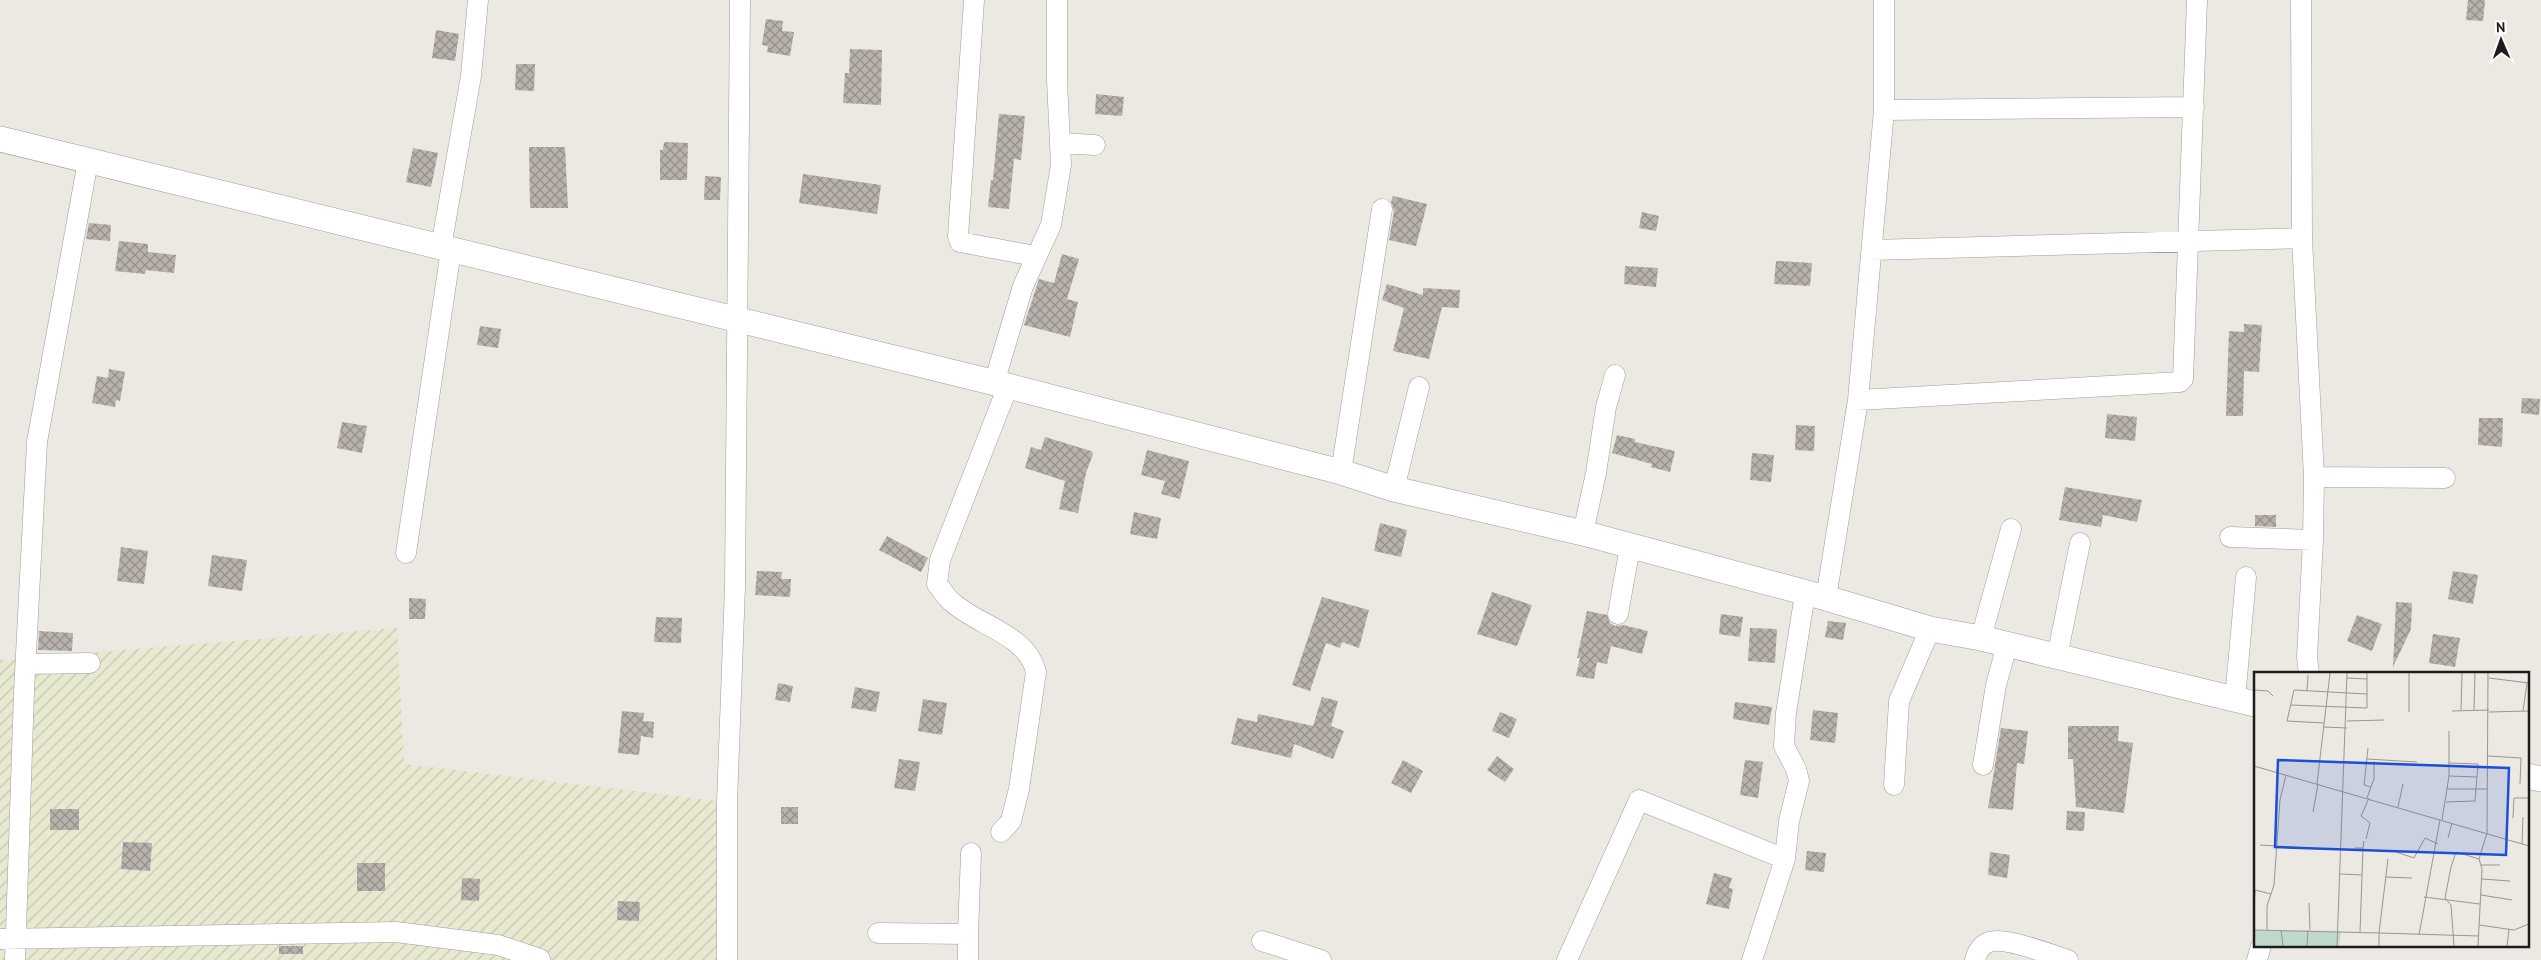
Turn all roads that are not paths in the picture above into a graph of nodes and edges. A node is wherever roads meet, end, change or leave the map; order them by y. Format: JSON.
{"nodes":[{"id":1,"x":478,"y":0,"type":"edge"},
{"id":2,"x":740,"y":0,"type":"edge"},
{"id":3,"x":974,"y":0,"type":"edge"},
{"id":4,"x":1057,"y":0,"type":"edge"},
{"id":5,"x":1884,"y":0,"type":"edge"},
{"id":6,"x":2197,"y":0,"type":"edge"},
{"id":7,"x":2301,"y":0,"type":"edge"},
{"id":8,"x":2194,"y":107,"type":"junction"},
{"id":9,"x":1884,"y":110,"type":"junction"},
{"id":10,"x":0,"y":139,"type":"edge"},
{"id":11,"x":1060,"y":143,"type":"junction"},
{"id":12,"x":1095,"y":145,"type":"dead end"},
{"id":13,"x":88,"y":161,"type":"junction"},
{"id":14,"x":1382,"y":209,"type":"dead end"},
{"id":15,"x":2302,"y":238,"type":"junction"},
{"id":16,"x":2190,"y":242,"type":"junction"},
{"id":17,"x":446,"y":248,"type":"junction"},
{"id":18,"x":1872,"y":250,"type":"junction"},
{"id":19,"x":1035,"y":256,"type":"junction"},
{"id":20,"x":738,"y":319,"type":"junction"},
{"id":21,"x":1615,"y":376,"type":"dead end"},
{"id":22,"x":1001,"y":384,"type":"junction"},
{"id":23,"x":1419,"y":387,"type":"dead end"},
{"id":24,"x":1858,"y":400,"type":"junction"},
{"id":25,"x":1341,"y":472,"type":"junction"},
{"id":26,"x":2314,"y":477,"type":"junction"},
{"id":27,"x":2445,"y":478,"type":"dead end"},
{"id":28,"x":1394,"y":489,"type":"junction"},
{"id":29,"x":2011,"y":530,"type":"dead end"},
{"id":30,"x":1583,"y":533,"type":"junction"},
{"id":31,"x":2230,"y":537,"type":"dead end"},
{"id":32,"x":2313,"y":540,"type":"junction"},
{"id":33,"x":2080,"y":544,"type":"dead end"},
{"id":34,"x":1630,"y":547,"type":"junction"},
{"id":35,"x":406,"y":553,"type":"dead end"},
{"id":36,"x":2246,"y":577,"type":"dead end"},
{"id":37,"x":1816,"y":596,"type":"junction"},
{"id":38,"x":1618,"y":614,"type":"dead end"},
{"id":39,"x":1930,"y":629,"type":"junction"},
{"id":40,"x":1981,"y":638,"type":"junction"},
{"id":41,"x":2007,"y":645,"type":"junction"},
{"id":42,"x":2057,"y":656,"type":"junction"},
{"id":43,"x":90,"y":663,"type":"dead end"},
{"id":44,"x":26,"y":664,"type":"junction"},
{"id":45,"x":2309,"y":672,"type":"edge"},
{"id":46,"x":2245,"y":701,"type":"edge"},
{"id":47,"x":1983,"y":765,"type":"dead end"},
{"id":48,"x":2528,"y":776,"type":"edge"},
{"id":49,"x":2541,"y":779,"type":"edge"},
{"id":50,"x":1894,"y":786,"type":"dead end"},
{"id":51,"x":1001,"y":832,"type":"dead end"},
{"id":52,"x":971,"y":852,"type":"dead end"},
{"id":53,"x":1785,"y":859,"type":"junction"},
{"id":54,"x":878,"y":933,"type":"dead end"},
{"id":55,"x":968,"y":934,"type":"junction"},
{"id":56,"x":8,"y":939,"type":"edge"},
{"id":57,"x":1262,"y":941,"type":"dead end"},
{"id":58,"x":540,"y":959,"type":"dead end"},
{"id":59,"x":15,"y":960,"type":"edge"},
{"id":60,"x":727,"y":960,"type":"edge"},
{"id":61,"x":968,"y":960,"type":"edge"},
{"id":62,"x":1321,"y":960,"type":"edge"},
{"id":63,"x":1567,"y":960,"type":"edge"},
{"id":64,"x":1752,"y":960,"type":"edge"},
{"id":65,"x":1975,"y":960,"type":"edge"},
{"id":66,"x":2068,"y":960,"type":"edge"}],
"edges":[{"from":1,"to":17,"type":"street"},
{"from":2,"to":20,"type":"street"},
{"from":3,"to":19,"type":"street"},
{"from":4,"to":11,"type":"street"},
{"from":5,"to":9,"type":"street"},
{"from":6,"to":8,"type":"street"},
{"from":7,"to":15,"type":"street"},
{"from":8,"to":9,"type":"street"},
{"from":8,"to":16,"type":"street"},
{"from":9,"to":18,"type":"street"},
{"from":10,"to":13,"type":"street"},
{"from":11,"to":12,"type":"street"},
{"from":11,"to":19,"type":"street"},
{"from":13,"to":17,"type":"street"},
{"from":13,"to":44,"type":"street"},
{"from":14,"to":25,"type":"street"},
{"from":15,"to":16,"type":"street"},
{"from":15,"to":26,"type":"street"},
{"from":16,"to":18,"type":"street"},
{"from":16,"to":24,"type":"street"},
{"from":17,"to":20,"type":"street"},
{"from":17,"to":35,"type":"street"},
{"from":18,"to":24,"type":"street"},
{"from":19,"to":22,"type":"street"},
{"from":20,"to":22,"type":"street"},
{"from":20,"to":60,"type":"street"},
{"from":21,"to":30,"type":"street"},
{"from":22,"to":25,"type":"street"},
{"from":22,"to":51,"type":"street"},
{"from":23,"to":28,"type":"street"},
{"from":24,"to":37,"type":"street"},
{"from":25,"to":28,"type":"street"},
{"from":26,"to":27,"type":"street"},
{"from":26,"to":32,"type":"street"},
{"from":28,"to":30,"type":"street"},
{"from":29,"to":40,"type":"street"},
{"from":30,"to":34,"type":"street"},
{"from":31,"to":32,"type":"street"},
{"from":32,"to":45,"type":"street"},
{"from":33,"to":42,"type":"street"},
{"from":34,"to":37,"type":"street"},
{"from":34,"to":38,"type":"street"},
{"from":36,"to":46,"type":"street"},
{"from":37,"to":39,"type":"street"},
{"from":37,"to":53,"type":"street"},
{"from":39,"to":40,"type":"street"},
{"from":39,"to":50,"type":"street"},
{"from":40,"to":41,"type":"street"},
{"from":41,"to":42,"type":"street"},
{"from":41,"to":47,"type":"street"},
{"from":42,"to":46,"type":"street"},
{"from":43,"to":44,"type":"street"},
{"from":44,"to":56,"type":"street"},
{"from":48,"to":49,"type":"street"},
{"from":52,"to":55,"type":"street"},
{"from":53,"to":63,"type":"street"},
{"from":53,"to":64,"type":"street"},
{"from":54,"to":55,"type":"street"},
{"from":55,"to":61,"type":"street"},
{"from":56,"to":58,"type":"street"},
{"from":56,"to":59,"type":"street"},
{"from":57,"to":62,"type":"street"},
{"from":65,"to":66,"type":"street"}]}
